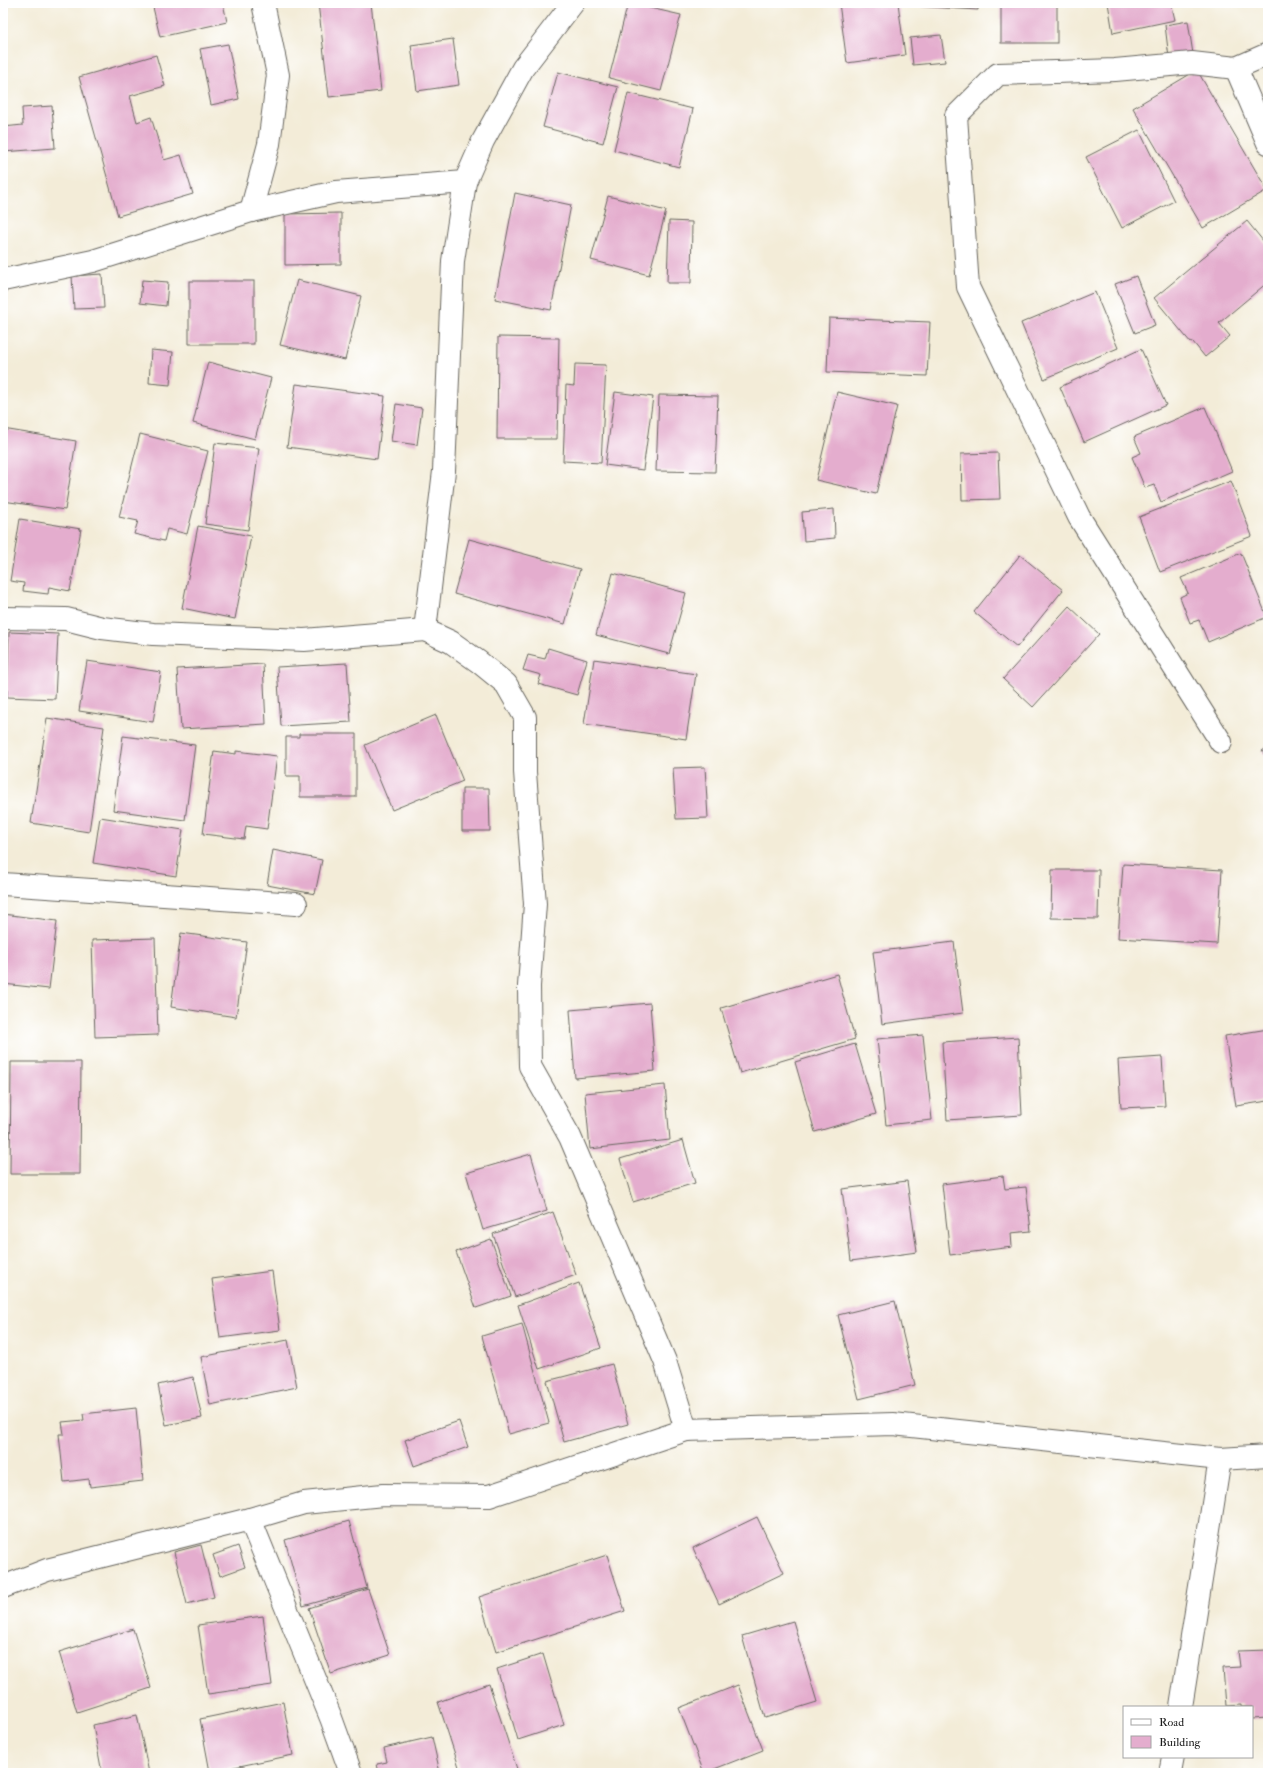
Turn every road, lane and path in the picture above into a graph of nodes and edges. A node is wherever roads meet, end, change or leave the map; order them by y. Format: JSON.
{"nodes":[{"id":1,"x":262,"y":3,"type":"edge"},
{"id":2,"x":573,"y":3,"type":"edge"},
{"id":3,"x":1268,"y":54,"type":"edge"},
{"id":4,"x":1236,"y":68,"type":"junction"},
{"id":5,"x":1268,"y":143,"type":"edge"},
{"id":6,"x":465,"y":182,"type":"junction"},
{"id":7,"x":252,"y":211,"type":"junction"},
{"id":8,"x":3,"y":280,"type":"edge"},
{"id":9,"x":3,"y":618,"type":"edge"},
{"id":10,"x":425,"y":630,"type":"junction"},
{"id":11,"x":1221,"y":742,"type":"dead end"},
{"id":12,"x":3,"y":884,"type":"edge"},
{"id":13,"x":296,"y":904,"type":"dead end"},
{"id":14,"x":686,"y":1430,"type":"junction"},
{"id":15,"x":1268,"y":1456,"type":"edge"},
{"id":16,"x":1220,"y":1459,"type":"junction"},
{"id":17,"x":250,"y":1519,"type":"junction"},
{"id":18,"x":3,"y":1587,"type":"edge"},
{"id":19,"x":1180,"y":1706,"type":"edge"},
{"id":20,"x":1173,"y":1758,"type":"edge"},
{"id":21,"x":351,"y":1773,"type":"edge"},
{"id":22,"x":1170,"y":1773,"type":"edge"}],
"edges":[{"from":1,"to":7,"type":"street"},
{"from":2,"to":6,"type":"street"},
{"from":3,"to":4,"type":"street"},
{"from":4,"to":5,"type":"street"},
{"from":4,"to":11,"type":"street"},
{"from":6,"to":7,"type":"street"},
{"from":6,"to":10,"type":"street"},
{"from":7,"to":8,"type":"street"},
{"from":9,"to":10,"type":"street"},
{"from":10,"to":14,"type":"street"},
{"from":12,"to":13,"type":"street"},
{"from":14,"to":16,"type":"street"},
{"from":14,"to":17,"type":"street"},
{"from":15,"to":16,"type":"street"},
{"from":16,"to":19,"type":"street"},
{"from":17,"to":18,"type":"street"},
{"from":17,"to":21,"type":"street"},
{"from":20,"to":22,"type":"street"}]}
